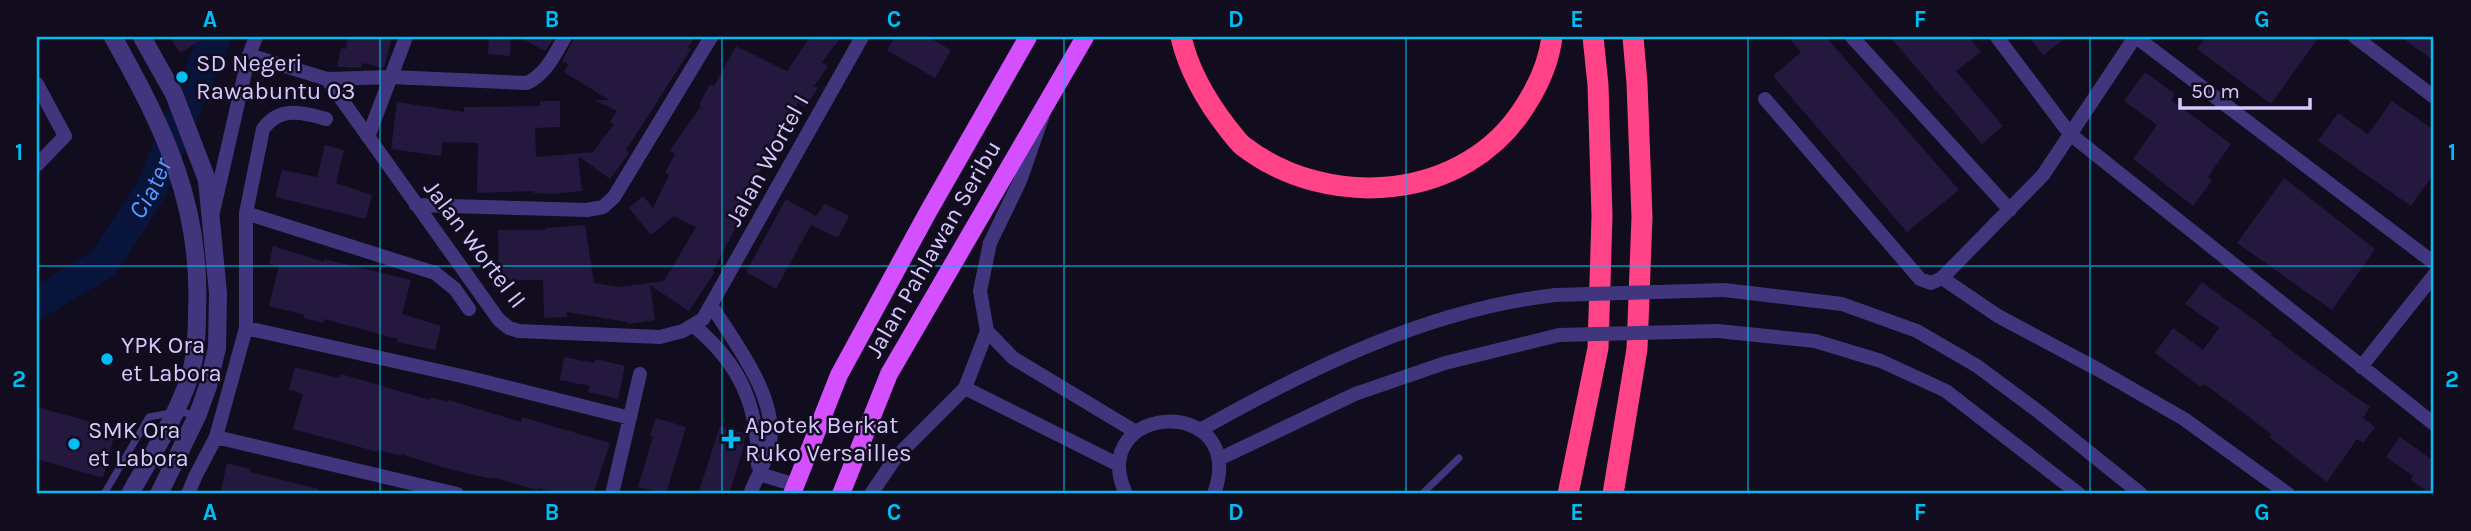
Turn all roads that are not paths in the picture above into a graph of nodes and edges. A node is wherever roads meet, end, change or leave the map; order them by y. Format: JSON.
{"nodes":[{"id":1,"x":113,"y":37,"type":"edge"},
{"id":2,"x":142,"y":37,"type":"edge"},
{"id":3,"x":256,"y":37,"type":"edge"},
{"id":4,"x":405,"y":37,"type":"edge"},
{"id":5,"x":565,"y":37,"type":"edge"},
{"id":6,"x":711,"y":37,"type":"edge"},
{"id":7,"x":862,"y":37,"type":"edge"},
{"id":8,"x":1028,"y":37,"type":"edge"},
{"id":9,"x":1085,"y":37,"type":"edge"},
{"id":10,"x":1181,"y":37,"type":"edge"},
{"id":11,"x":1552,"y":37,"type":"edge"},
{"id":12,"x":1593,"y":37,"type":"edge"},
{"id":13,"x":1633,"y":37,"type":"edge"},
{"id":14,"x":1852,"y":37,"type":"edge"},
{"id":15,"x":1997,"y":37,"type":"edge"},
{"id":16,"x":2136,"y":37,"type":"edge"},
{"id":17,"x":2355,"y":37,"type":"edge"},
{"id":18,"x":249,"y":55,"type":"junction"},
{"id":19,"x":391,"y":77,"type":"junction"},
{"id":20,"x":327,"y":79,"type":"junction"},
{"id":21,"x":37,"y":84,"type":"edge"},
{"id":22,"x":1048,"y":97,"type":"junction"},
{"id":23,"x":2434,"y":97,"type":"edge"},
{"id":24,"x":1765,"y":99,"type":"dead end"},
{"id":25,"x":326,"y":119,"type":"dead end"},
{"id":26,"x":2070,"y":134,"type":"junction"},
{"id":27,"x":368,"y":137,"type":"junction"},
{"id":28,"x":37,"y":164,"type":"edge"},
{"id":29,"x":416,"y":205,"type":"junction"},
{"id":30,"x":2010,"y":210,"type":"junction"},
{"id":31,"x":246,"y":213,"type":"junction"},
{"id":32,"x":212,"y":217,"type":"junction"},
{"id":33,"x":2434,"y":263,"type":"edge"},
{"id":34,"x":2434,"y":275,"type":"edge"},
{"id":35,"x":1942,"y":278,"type":"junction"},
{"id":36,"x":710,"y":305,"type":"junction"},
{"id":37,"x":469,"y":309,"type":"dead end"},
{"id":38,"x":694,"y":326,"type":"junction"},
{"id":39,"x":246,"y":328,"type":"junction"},
{"id":40,"x":987,"y":331,"type":"junction"},
{"id":41,"x":2361,"y":367,"type":"junction"},
{"id":42,"x":640,"y":374,"type":"dead end"},
{"id":43,"x":965,"y":388,"type":"junction"},
{"id":44,"x":176,"y":412,"type":"junction"},
{"id":45,"x":198,"y":414,"type":"junction"},
{"id":46,"x":630,"y":418,"type":"junction"},
{"id":47,"x":2434,"y":425,"type":"edge"},
{"id":48,"x":1200,"y":430,"type":"junction"},
{"id":49,"x":1136,"y":432,"type":"junction"},
{"id":50,"x":216,"y":438,"type":"junction"},
{"id":51,"x":1459,"y":458,"type":"dead end"},
{"id":52,"x":1219,"y":460,"type":"junction"},
{"id":53,"x":1119,"y":465,"type":"junction"},
{"id":54,"x":758,"y":474,"type":"junction"},
{"id":55,"x":794,"y":489,"type":"edge"},
{"id":56,"x":104,"y":494,"type":"edge"},
{"id":57,"x":130,"y":494,"type":"edge"},
{"id":58,"x":159,"y":494,"type":"edge"},
{"id":59,"x":188,"y":494,"type":"edge"},
{"id":60,"x":457,"y":494,"type":"edge"},
{"id":61,"x":612,"y":494,"type":"edge"},
{"id":62,"x":750,"y":494,"type":"edge"},
{"id":63,"x":841,"y":494,"type":"edge"},
{"id":64,"x":871,"y":494,"type":"edge"},
{"id":65,"x":1126,"y":494,"type":"edge"},
{"id":66,"x":1214,"y":494,"type":"edge"},
{"id":67,"x":1422,"y":494,"type":"edge"},
{"id":68,"x":1568,"y":494,"type":"edge"},
{"id":69,"x":1613,"y":494,"type":"edge"},
{"id":70,"x":2079,"y":494,"type":"edge"},
{"id":71,"x":2141,"y":494,"type":"edge"},
{"id":72,"x":2288,"y":494,"type":"edge"}],
"edges":[{"from":1,"to":44,"type":"street"},
{"from":2,"to":32,"type":"street"},
{"from":3,"to":18,"type":"street"},
{"from":4,"to":19,"type":"street"},
{"from":5,"to":19,"type":"street"},
{"from":6,"to":29,"type":"street"},
{"from":7,"to":36,"type":"street","name":"Jalan Wortel I"},
{"from":8,"to":55,"type":"main road","name":"Jalan Pahlawan Seribu"},
{"from":9,"to":22,"type":"main road","name":"Jalan Pahlawan Seribu"},
{"from":10,"to":11,"type":"highway"},
{"from":12,"to":68,"type":"highway"},
{"from":13,"to":69,"type":"highway"},
{"from":14,"to":30,"type":"street"},
{"from":15,"to":26,"type":"street"},
{"from":16,"to":26,"type":"street"},
{"from":16,"to":33,"type":"street"},
{"from":17,"to":23,"type":"street"},
{"from":18,"to":20,"type":"street"},
{"from":18,"to":32,"type":"street"},
{"from":19,"to":20,"type":"street"},
{"from":19,"to":27,"type":"street"},
{"from":20,"to":27,"type":"street","name":"Jalan Wortel II"},
{"from":21,"to":28,"type":"street"},
{"from":22,"to":40,"type":"street"},
{"from":22,"to":63,"type":"main road","name":"Jalan Pahlawan Seribu"},
{"from":24,"to":35,"type":"street"},
{"from":25,"to":31,"type":"street"},
{"from":26,"to":30,"type":"street"},
{"from":26,"to":41,"type":"street"},
{"from":27,"to":29,"type":"street","name":"Jalan Wortel II"},
{"from":29,"to":38,"type":"street","name":"Jalan Wortel II"},
{"from":30,"to":35,"type":"street"},
{"from":31,"to":37,"type":"street"},
{"from":31,"to":39,"type":"street"},
{"from":32,"to":45,"type":"street"},
{"from":34,"to":41,"type":"street"},
{"from":35,"to":72,"type":"street"},
{"from":36,"to":38,"type":"street"},
{"from":36,"to":54,"type":"street"},
{"from":38,"to":54,"type":"street"},
{"from":39,"to":46,"type":"street"},
{"from":39,"to":50,"type":"street"},
{"from":40,"to":43,"type":"street"},
{"from":40,"to":49,"type":"street"},
{"from":41,"to":47,"type":"street"},
{"from":42,"to":46,"type":"street"},
{"from":43,"to":53,"type":"street"},
{"from":43,"to":64,"type":"street"},
{"from":44,"to":45,"type":"lane"},
{"from":44,"to":56,"type":"lane"},
{"from":44,"to":57,"type":"street"},
{"from":45,"to":58,"type":"street"},
{"from":46,"to":61,"type":"street"},
{"from":48,"to":49,"type":"street"},
{"from":48,"to":52,"type":"street"},
{"from":48,"to":71,"type":"street","bridge":true},
{"from":49,"to":53,"type":"street"},
{"from":50,"to":59,"type":"street"},
{"from":50,"to":60,"type":"street"},
{"from":51,"to":67,"type":"lane"},
{"from":52,"to":66,"type":"street"},
{"from":52,"to":70,"type":"street","bridge":true},
{"from":53,"to":65,"type":"street"},
{"from":54,"to":55,"type":"street"},
{"from":54,"to":62,"type":"street"}]}
